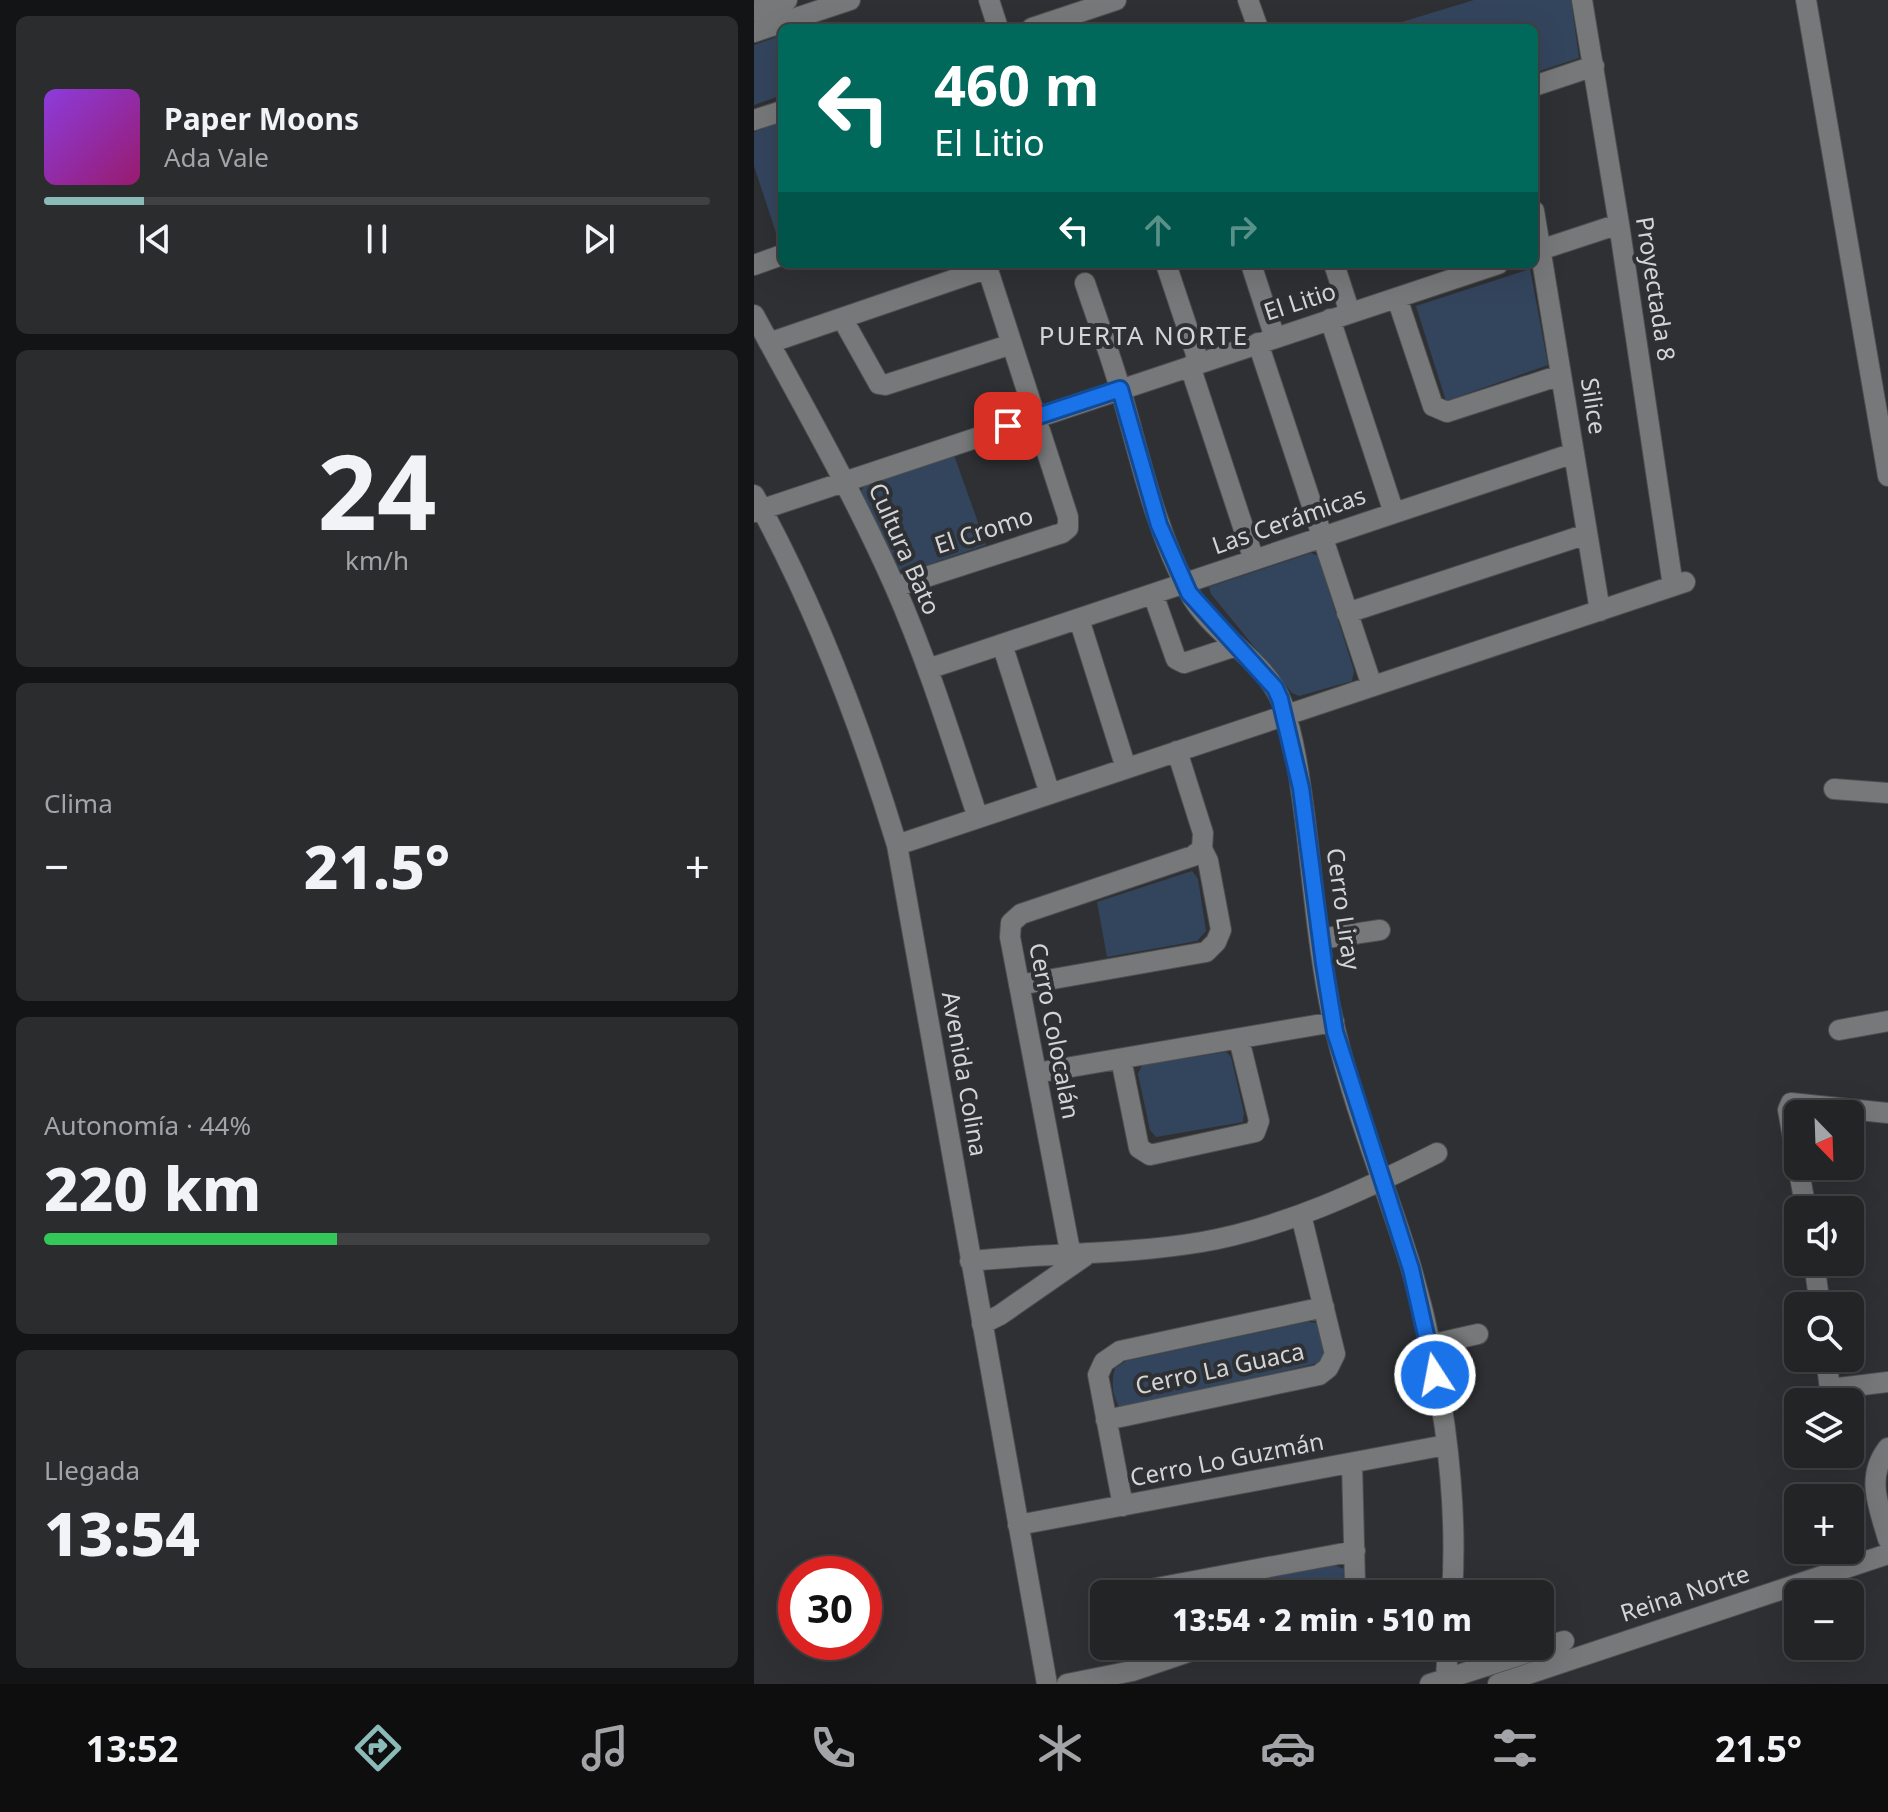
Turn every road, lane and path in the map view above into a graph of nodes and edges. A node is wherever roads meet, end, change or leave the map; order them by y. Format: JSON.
{"nodes":[{"id":1,"x":787,"y":0,"type":"edge"},
{"id":2,"x":850,"y":0,"type":"edge"},
{"id":3,"x":989,"y":0,"type":"edge"},
{"id":4,"x":1116,"y":0,"type":"edge"},
{"id":5,"x":1248,"y":0,"type":"edge"},
{"id":6,"x":1582,"y":0,"type":"edge"},
{"id":7,"x":1806,"y":0,"type":"edge"},
{"id":8,"x":754,"y":11,"type":"edge"},
{"id":9,"x":1086,"y":20,"type":"edge"},
{"id":10,"x":997,"y":24,"type":"edge"},
{"id":11,"x":1059,"y":24,"type":"edge"},
{"id":12,"x":1257,"y":24,"type":"edge"},
{"id":13,"x":754,"y":32,"type":"edge"},
{"id":14,"x":1594,"y":66,"type":"junction"},
{"id":15,"x":1538,"y":85,"type":"edge"},
{"id":16,"x":778,"y":112,"type":"edge"},
{"id":17,"x":754,"y":120,"type":"edge"},
{"id":18,"x":1619,"y":224,"type":"junction"},
{"id":19,"x":1538,"y":251,"type":"edge"},
{"id":20,"x":778,"y":256,"type":"edge"},
{"id":21,"x":1538,"y":256,"type":"edge"},
{"id":22,"x":754,"y":265,"type":"edge"},
{"id":23,"x":981,"y":268,"type":"edge"},
{"id":24,"x":988,"y":268,"type":"edge"},
{"id":25,"x":1167,"y":268,"type":"edge"},
{"id":26,"x":1252,"y":268,"type":"edge"},
{"id":27,"x":1335,"y":268,"type":"edge"},
{"id":28,"x":1486,"y":268,"type":"edge"},
{"id":29,"x":1085,"y":283,"type":"dead end"},
{"id":30,"x":1397,"y":298,"type":"junction"},
{"id":31,"x":1350,"y":313,"type":"junction"},
{"id":32,"x":754,"y":315,"type":"edge"},
{"id":33,"x":842,"y":318,"type":"junction"},
{"id":34,"x":1330,"y":319,"type":"junction"},
{"id":35,"x":1266,"y":340,"type":"junction"},
{"id":36,"x":769,"y":343,"type":"junction"},
{"id":37,"x":1012,"y":344,"type":"junction"},
{"id":38,"x":1194,"y":364,"type":"junction"},
{"id":39,"x":1561,"y":375,"type":"junction"},
{"id":40,"x":1120,"y":389,"type":"junction"},
{"id":41,"x":1036,"y":417,"type":"junction"},
{"id":42,"x":1574,"y":453,"type":"junction"},
{"id":43,"x":1888,"y":476,"type":"edge"},
{"id":44,"x":844,"y":480,"type":"junction"},
{"id":45,"x":757,"y":505,"type":"edge"},
{"id":46,"x":1394,"y":513,"type":"junction"},
{"id":47,"x":1587,"y":534,"type":"junction"},
{"id":48,"x":1321,"y":538,"type":"junction"},
{"id":49,"x":1254,"y":560,"type":"junction"},
{"id":50,"x":1184,"y":584,"type":"junction"},
{"id":51,"x":895,"y":587,"type":"junction"},
{"id":52,"x":1153,"y":594,"type":"junction"},
{"id":53,"x":1600,"y":611,"type":"junction"},
{"id":54,"x":1347,"y":613,"type":"junction"},
{"id":55,"x":1079,"y":619,"type":"junction"},
{"id":56,"x":1002,"y":644,"type":"junction"},
{"id":57,"x":1236,"y":646,"type":"junction"},
{"id":58,"x":928,"y":669,"type":"junction"},
{"id":59,"x":1372,"y":686,"type":"junction"},
{"id":60,"x":1286,"y":715,"type":"junction"},
{"id":61,"x":1177,"y":751,"type":"junction"},
{"id":62,"x":1126,"y":768,"type":"junction"},
{"id":63,"x":1834,"y":789,"type":"dead end"},
{"id":64,"x":1888,"y":793,"type":"edge"},
{"id":65,"x":1050,"y":794,"type":"junction"},
{"id":66,"x":978,"y":818,"type":"junction"},
{"id":67,"x":897,"y":845,"type":"junction"},
{"id":68,"x":1202,"y":849,"type":"junction"},
{"id":69,"x":1380,"y":930,"type":"dead end"},
{"id":70,"x":1320,"y":939,"type":"junction"},
{"id":71,"x":1019,"y":985,"type":"junction"},
{"id":72,"x":1888,"y":1021,"type":"edge"},
{"id":73,"x":1334,"y":1022,"type":"junction"},
{"id":74,"x":1839,"y":1030,"type":"dead end"},
{"id":75,"x":1239,"y":1039,"type":"junction"},
{"id":76,"x":1121,"y":1059,"type":"junction"},
{"id":77,"x":1036,"y":1073,"type":"junction"},
{"id":78,"x":1888,"y":1113,"type":"edge"},
{"id":79,"x":1437,"y":1153,"type":"dead end"},
{"id":80,"x":1383,"y":1181,"type":"junction"},
{"id":81,"x":1803,"y":1196,"type":"edge"},
{"id":82,"x":1301,"y":1215,"type":"junction"},
{"id":83,"x":1078,"y":1255,"type":"junction"},
{"id":84,"x":970,"y":1261,"type":"junction"},
{"id":85,"x":1324,"y":1307,"type":"junction"},
{"id":86,"x":982,"y":1324,"type":"junction"},
{"id":87,"x":1478,"y":1334,"type":"dead end"},
{"id":88,"x":1429,"y":1345,"type":"junction"},
{"id":89,"x":1828,"y":1372,"type":"edge"},
{"id":90,"x":1888,"y":1382,"type":"edge"},
{"id":91,"x":1106,"y":1420,"type":"junction"},
{"id":92,"x":1446,"y":1445,"type":"junction"},
{"id":93,"x":1888,"y":1448,"type":"edge"},
{"id":94,"x":1352,"y":1463,"type":"junction"},
{"id":95,"x":1123,"y":1506,"type":"junction"},
{"id":96,"x":1018,"y":1525,"type":"junction"},
{"id":97,"x":1888,"y":1539,"type":"edge"},
{"id":98,"x":1355,"y":1551,"type":"junction"},
{"id":99,"x":1888,"y":1554,"type":"edge"},
{"id":100,"x":1199,"y":1580,"type":"edge"},
{"id":101,"x":1355,"y":1580,"type":"edge"},
{"id":102,"x":1456,"y":1580,"type":"edge"},
{"id":103,"x":1564,"y":1641,"type":"dead end"},
{"id":104,"x":1554,"y":1643,"type":"edge"},
{"id":105,"x":1135,"y":1660,"type":"edge"},
{"id":106,"x":1444,"y":1660,"type":"edge"},
{"id":107,"x":1487,"y":1660,"type":"edge"},
{"id":108,"x":1438,"y":1681,"type":"edge"},
{"id":109,"x":1047,"y":1684,"type":"edge"},
{"id":110,"x":1067,"y":1684,"type":"edge"},
{"id":111,"x":1498,"y":1684,"type":"edge"}],
"edges":[{"from":1,"to":8,"type":"street"},
{"from":2,"to":13,"type":"street"},
{"from":3,"to":10,"type":"street"},
{"from":4,"to":9,"type":"street"},
{"from":5,"to":12,"type":"street"},
{"from":6,"to":14,"type":"street","name":"Proyectada 8"},
{"from":7,"to":43,"type":"street"},
{"from":9,"to":11,"type":"street"},
{"from":14,"to":15,"type":"street"},
{"from":14,"to":18,"type":"street","name":"Proyectada 8"},
{"from":16,"to":17,"type":"street"},
{"from":18,"to":19,"type":"street"},
{"from":18,"to":53,"type":"street","name":"Proyectada 8"},
{"from":20,"to":22,"type":"street"},
{"from":21,"to":39,"type":"street","name":"Silice"},
{"from":23,"to":33,"type":"street"},
{"from":24,"to":37,"type":"street"},
{"from":25,"to":38,"type":"street"},
{"from":26,"to":35,"type":"street"},
{"from":27,"to":31,"type":"street"},
{"from":28,"to":30,"type":"street","name":"El Litio"},
{"from":29,"to":40,"type":"street","name":"Cerro Liray"},
{"from":30,"to":31,"type":"street","name":"El Litio"},
{"from":30,"to":39,"type":"street"},
{"from":31,"to":34,"type":"street","name":"El Litio"},
{"from":32,"to":36,"type":"street","name":"Cultura Bato"},
{"from":33,"to":36,"type":"street"},
{"from":33,"to":37,"type":"street"},
{"from":34,"to":35,"type":"street","name":"El Litio"},
{"from":34,"to":46,"type":"street"},
{"from":35,"to":38,"type":"street","name":"El Litio"},
{"from":35,"to":48,"type":"street"},
{"from":36,"to":44,"type":"street","name":"Cultura Bato"},
{"from":37,"to":41,"type":"street"},
{"from":38,"to":40,"type":"street","name":"El Litio"},
{"from":38,"to":49,"type":"street"},
{"from":39,"to":42,"type":"street","name":"Silice"},
{"from":40,"to":41,"type":"street","name":"El Litio"},
{"from":40,"to":50,"type":"street","name":"Cerro Liray"},
{"from":41,"to":44,"type":"street","name":"El Litio"},
{"from":41,"to":51,"type":"street","name":"El Cromo"},
{"from":42,"to":46,"type":"street","name":"Las Cerámicas"},
{"from":42,"to":47,"type":"street","name":"Silice"},
{"from":44,"to":45,"type":"street","name":"El Litio"},
{"from":44,"to":51,"type":"street","name":"Cultura Bato"},
{"from":45,"to":67,"type":"street","name":"Avenida Colina"},
{"from":46,"to":48,"type":"street","name":"Las Cerámicas"},
{"from":47,"to":53,"type":"street","name":"Silice"},
{"from":47,"to":54,"type":"street"},
{"from":48,"to":49,"type":"street","name":"Las Cerámicas"},
{"from":48,"to":54,"type":"street"},
{"from":49,"to":50,"type":"street","name":"Las Cerámicas"},
{"from":50,"to":52,"type":"street","name":"Las Cerámicas"},
{"from":50,"to":57,"type":"street","name":"Cerro Liray"},
{"from":51,"to":58,"type":"street","name":"Cultura Bato"},
{"from":52,"to":55,"type":"street","name":"Las Cerámicas"},
{"from":52,"to":57,"type":"street"},
{"from":53,"to":59,"type":"street"},
{"from":54,"to":59,"type":"street"},
{"from":55,"to":56,"type":"street","name":"Las Cerámicas"},
{"from":55,"to":62,"type":"street"},
{"from":56,"to":58,"type":"street","name":"Las Cerámicas"},
{"from":56,"to":65,"type":"street"},
{"from":57,"to":60,"type":"street","name":"Cerro Liray"},
{"from":58,"to":66,"type":"street","name":"Cultura Bato"},
{"from":59,"to":60,"type":"street"},
{"from":60,"to":61,"type":"street"},
{"from":60,"to":70,"type":"street","name":"Cerro Liray"},
{"from":61,"to":62,"type":"street"},
{"from":61,"to":68,"type":"street"},
{"from":62,"to":65,"type":"street"},
{"from":63,"to":64,"type":"street"},
{"from":65,"to":66,"type":"street"},
{"from":66,"to":67,"type":"street"},
{"from":67,"to":84,"type":"street","name":"Avenida Colina"},
{"from":68,"to":71,"type":"street","name":"Cerro Colocalán"},
{"from":68,"to":71,"type":"street"},
{"from":69,"to":70,"type":"street"},
{"from":70,"to":73,"type":"street","name":"Cerro Liray"},
{"from":71,"to":77,"type":"street","name":"Cerro Colocalán"},
{"from":72,"to":74,"type":"street"},
{"from":73,"to":75,"type":"street"},
{"from":73,"to":80,"type":"street","name":"Cerro Liray"},
{"from":75,"to":76,"type":"street"},
{"from":75,"to":76,"type":"street"},
{"from":76,"to":77,"type":"street"},
{"from":77,"to":83,"type":"street","name":"Cerro Colocalán"},
{"from":78,"to":81,"type":"street"},
{"from":79,"to":80,"type":"street"},
{"from":80,"to":82,"type":"street"},
{"from":80,"to":88,"type":"street","name":"Cerro Liray"},
{"from":82,"to":83,"type":"street"},
{"from":82,"to":85,"type":"street","name":"Cerro La Guaca"},
{"from":83,"to":84,"type":"street"},
{"from":83,"to":86,"type":"street"},
{"from":84,"to":86,"type":"street","name":"Avenida Colina"},
{"from":85,"to":91,"type":"street","name":"Cerro La Guaca"},
{"from":85,"to":91,"type":"street","name":"Cerro La Guaca"},
{"from":86,"to":96,"type":"street","name":"Avenida Colina"},
{"from":87,"to":88,"type":"street"},
{"from":88,"to":92,"type":"street","name":"Cerro Liray"},
{"from":89,"to":90,"type":"street"},
{"from":91,"to":95,"type":"street","name":"Cerro La Guaca"},
{"from":92,"to":94,"type":"street","name":"Cerro Lo Guzmán"},
{"from":92,"to":102,"type":"street","name":"Cerro Liray"},
{"from":93,"to":97,"type":"street"},
{"from":94,"to":95,"type":"street","name":"Cerro Lo Guzmán"},
{"from":94,"to":98,"type":"street"},
{"from":95,"to":96,"type":"street","name":"Cerro Lo Guzmán"},
{"from":96,"to":109,"type":"street","name":"Avenida Colina"},
{"from":98,"to":100,"type":"street"},
{"from":98,"to":101,"type":"street"},
{"from":99,"to":111,"type":"street","name":"Reina Norte"},
{"from":103,"to":104,"type":"street"},
{"from":105,"to":110,"type":"street"},
{"from":106,"to":108,"type":"street"},
{"from":107,"to":108,"type":"street"}]}
